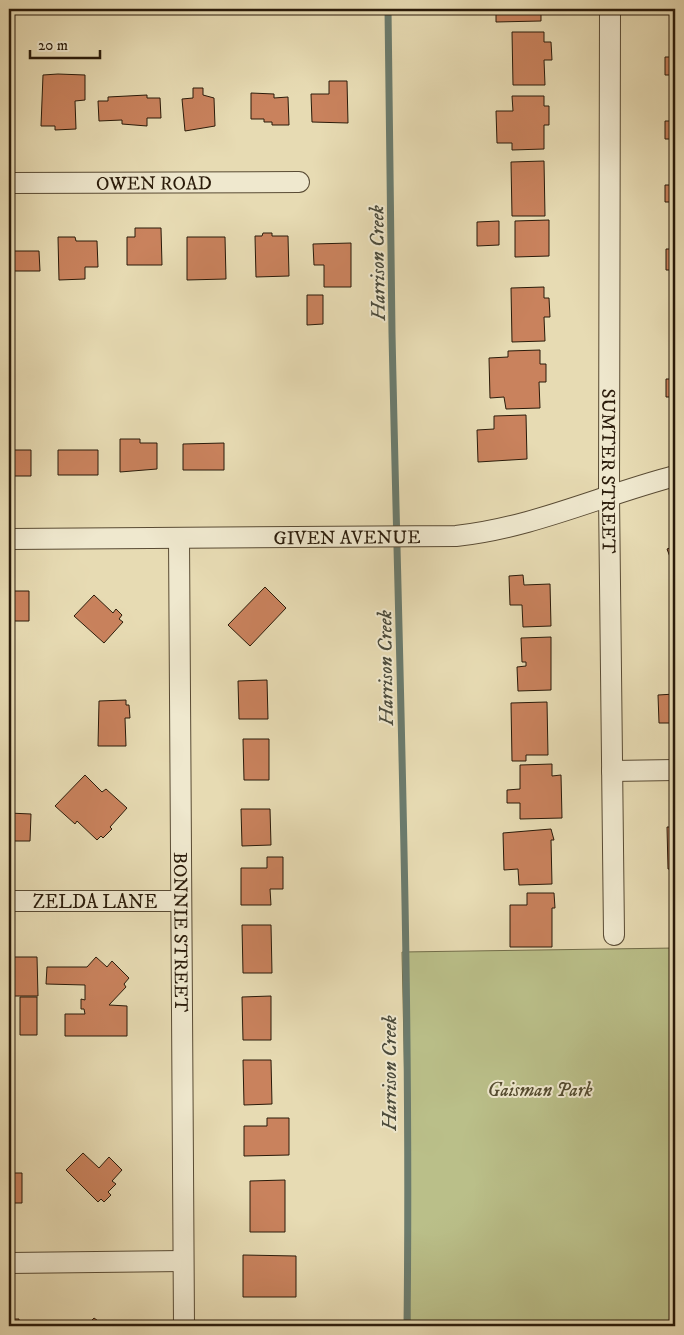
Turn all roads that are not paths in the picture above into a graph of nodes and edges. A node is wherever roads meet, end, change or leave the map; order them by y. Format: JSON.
{"nodes":[{"id":1,"x":610,"y":9,"type":"edge"},
{"id":2,"x":299,"y":182,"type":"dead end"},
{"id":3,"x":9,"y":183,"type":"edge"},
{"id":4,"x":675,"y":476,"type":"edge"},
{"id":5,"x":609,"y":496,"type":"junction"},
{"id":6,"x":179,"y":538,"type":"junction"},
{"id":7,"x":9,"y":539,"type":"edge"},
{"id":8,"x":675,"y":770,"type":"edge"},
{"id":9,"x":612,"y":771,"type":"junction"},
{"id":10,"x":9,"y":901,"type":"edge"},
{"id":11,"x":181,"y":901,"type":"junction"},
{"id":12,"x":614,"y":935,"type":"dead end"},
{"id":13,"x":183,"y":1261,"type":"junction"},
{"id":14,"x":9,"y":1263,"type":"edge"},
{"id":15,"x":184,"y":1326,"type":"edge"}],
"edges":[{"from":1,"to":5,"type":"street","name":"SUMTER STREET"},
{"from":2,"to":3,"type":"street","name":"OWEN ROAD"},
{"from":4,"to":5,"type":"street","name":"GIVEN AVENUE"},
{"from":5,"to":6,"type":"street","name":"GIVEN AVENUE"},
{"from":5,"to":9,"type":"street","name":"SUMTER STREET"},
{"from":6,"to":7,"type":"street","name":"GIVEN AVENUE"},
{"from":6,"to":11,"type":"street","name":"BONNIE STREET"},
{"from":8,"to":9,"type":"street"},
{"from":9,"to":12,"type":"street","name":"SUMTER STREET"},
{"from":10,"to":11,"type":"street","name":"ZELDA LANE"},
{"from":11,"to":13,"type":"street","name":"BONNIE STREET"},
{"from":13,"to":14,"type":"street"},
{"from":13,"to":15,"type":"street","name":"BONNIE STREET"}]}
